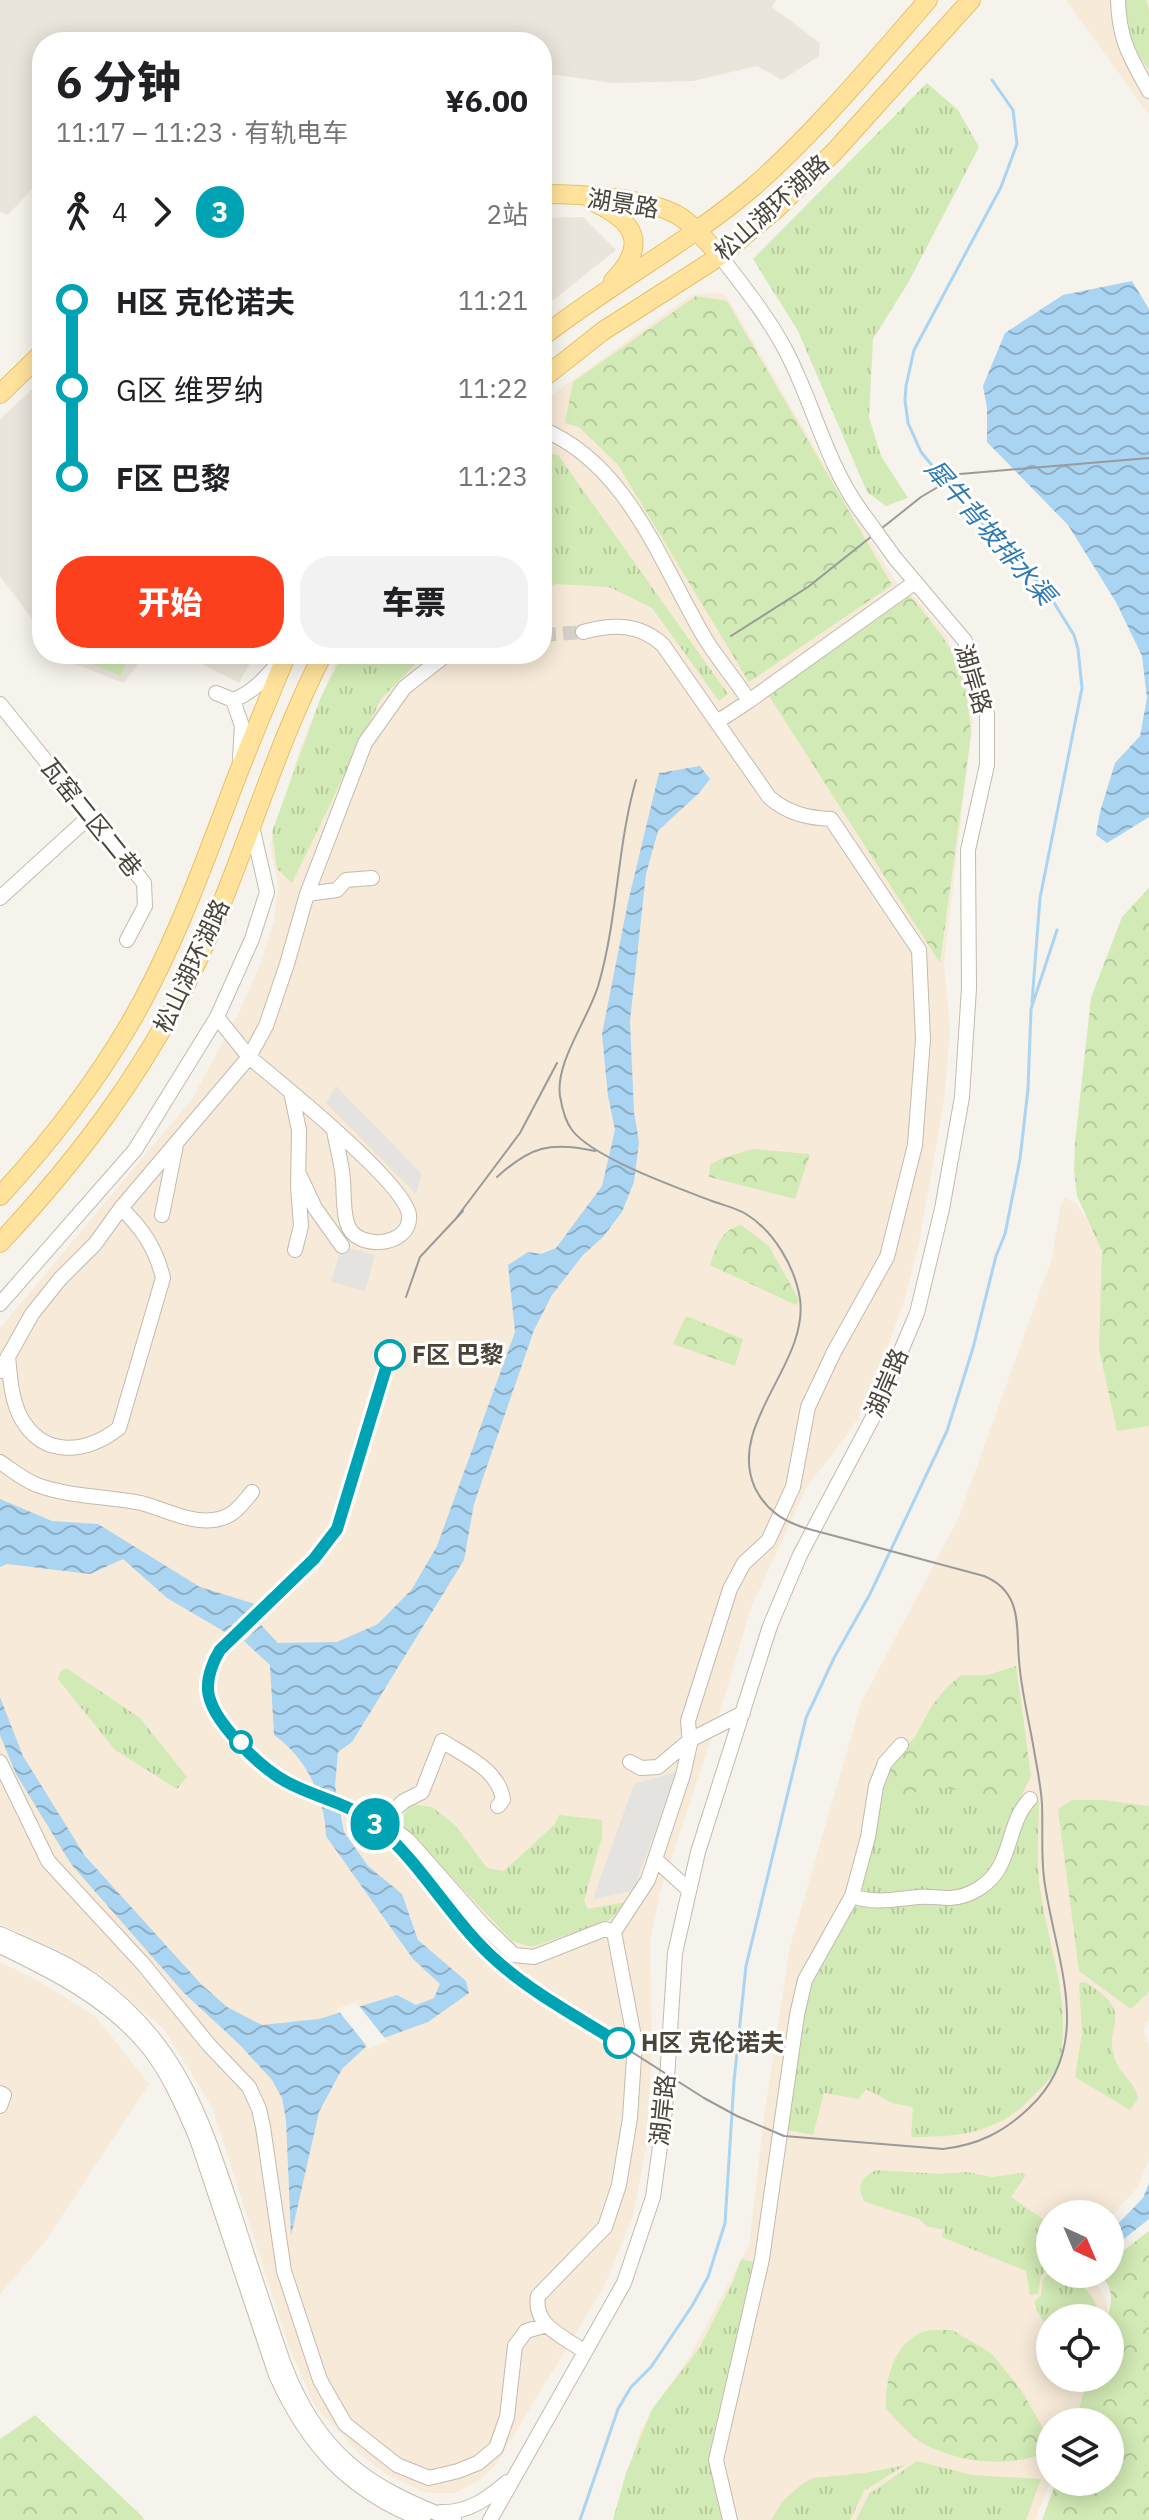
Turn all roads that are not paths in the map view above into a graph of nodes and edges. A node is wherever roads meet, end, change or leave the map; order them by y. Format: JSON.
{"nodes":[{"id":1,"x":928,"y":0,"type":"edge"},
{"id":2,"x":971,"y":0,"type":"edge"},
{"id":3,"x":1118,"y":0,"type":"edge"},
{"id":4,"x":1149,"y":91,"type":"edge"},
{"id":5,"x":552,"y":195,"type":"edge"},
{"id":6,"x":579,"y":196,"type":"junction"},
{"id":7,"x":698,"y":231,"type":"junction"},
{"id":8,"x":720,"y":256,"type":"junction"},
{"id":9,"x":596,"y":298,"type":"junction"},
{"id":10,"x":552,"y":330,"type":"edge"},
{"id":11,"x":32,"y":363,"type":"edge"},
{"id":12,"x":552,"y":371,"type":"edge"},
{"id":13,"x":0,"y":394,"type":"edge"},
{"id":14,"x":552,"y":434,"type":"edge"},
{"id":15,"x":914,"y":583,"type":"junction"},
{"id":16,"x":583,"y":632,"type":"tunnel mouth"},
{"id":17,"x":278,"y":664,"type":"edge"},
{"id":18,"x":283,"y":664,"type":"edge"},
{"id":19,"x":319,"y":664,"type":"edge"},
{"id":20,"x":434,"y":664,"type":"edge"},
{"id":21,"x":216,"y":693,"type":"dead end"},
{"id":22,"x":233,"y":700,"type":"junction"},
{"id":23,"x":749,"y":701,"type":"junction"},
{"id":24,"x":0,"y":704,"type":"edge"},
{"id":25,"x":717,"y":722,"type":"junction"},
{"id":26,"x":238,"y":775,"type":"junction"},
{"id":27,"x":90,"y":816,"type":"junction"},
{"id":28,"x":252,"y":826,"type":"junction"},
{"id":29,"x":372,"y":878,"type":"dead end"},
{"id":30,"x":307,"y":894,"type":"junction"},
{"id":31,"x":0,"y":898,"type":"edge"},
{"id":32,"x":127,"y":940,"type":"dead end"},
{"id":33,"x":217,"y":1017,"type":"junction"},
{"id":34,"x":249,"y":1057,"type":"junction"},
{"id":35,"x":291,"y":1092,"type":"junction"},
{"id":36,"x":334,"y":1131,"type":"junction"},
{"id":37,"x":177,"y":1141,"type":"junction"},
{"id":38,"x":298,"y":1172,"type":"junction"},
{"id":39,"x":0,"y":1196,"type":"edge"},
{"id":40,"x":121,"y":1208,"type":"junction"},
{"id":41,"x":162,"y":1215,"type":"dead end"},
{"id":42,"x":0,"y":1243,"type":"edge"},
{"id":43,"x":342,"y":1246,"type":"dead end"},
{"id":44,"x":295,"y":1250,"type":"dead end"},
{"id":45,"x":0,"y":1304,"type":"edge"},
{"id":46,"x":8,"y":1355,"type":"junction"},
{"id":47,"x":0,"y":1371,"type":"edge"},
{"id":48,"x":0,"y":1462,"type":"edge"},
{"id":49,"x":252,"y":1492,"type":"dead end"},
{"id":50,"x":743,"y":1713,"type":"junction"},
{"id":51,"x":690,"y":1740,"type":"junction"},
{"id":52,"x":901,"y":1745,"type":"dead end"},
{"id":53,"x":0,"y":1762,"type":"edge"},
{"id":54,"x":630,"y":1762,"type":"dead end"},
{"id":55,"x":1030,"y":1799,"type":"dead end"},
{"id":56,"x":498,"y":1806,"type":"dead end"},
{"id":57,"x":655,"y":1859,"type":"junction"},
{"id":58,"x":689,"y":1890,"type":"junction"},
{"id":59,"x":852,"y":1896,"type":"junction"},
{"id":60,"x":614,"y":1932,"type":"junction"},
{"id":61,"x":0,"y":1934,"type":"edge"},
{"id":62,"x":0,"y":1946,"type":"edge"},
{"id":63,"x":0,"y":2093,"type":"edge"},
{"id":64,"x":0,"y":2106,"type":"edge"},
{"id":65,"x":547,"y":2325,"type":"junction"},
{"id":66,"x":585,"y":2352,"type":"junction"},
{"id":67,"x":516,"y":2474,"type":"junction"},
{"id":68,"x":426,"y":2515,"type":"edge"},
{"id":69,"x":454,"y":2520,"type":"edge"},
{"id":70,"x":490,"y":2520,"type":"edge"},
{"id":71,"x":730,"y":2520,"type":"edge"}],
"edges":[{"from":1,"to":7,"type":"main road","name":"松山湖环湖路"},
{"from":2,"to":8,"type":"main road","name":"松山湖环湖路"},
{"from":3,"to":4,"type":"street"},
{"from":5,"to":6,"type":"main road","name":"湖景路"},
{"from":6,"to":7,"type":"main road","name":"湖景路"},
{"from":6,"to":9,"type":"main road"},
{"from":7,"to":8,"type":"main road","name":"湖景路"},
{"from":7,"to":9,"type":"main road","name":"松山湖环湖路"},
{"from":8,"to":12,"type":"main road","name":"松山湖环湖路"},
{"from":8,"to":15,"type":"street","name":"湖岸路","bridge":true},
{"from":9,"to":10,"type":"main road","name":"松山湖环湖路"},
{"from":11,"to":13,"type":"main road"},
{"from":14,"to":23,"type":"street"},
{"from":15,"to":23,"type":"street"},
{"from":15,"to":50,"type":"street","name":"湖岸路"},
{"from":16,"to":25,"type":"street"},
{"from":17,"to":22,"type":"street"},
{"from":18,"to":26,"type":"main road","name":"松山湖环湖路"},
{"from":19,"to":28,"type":"main road","name":"松山湖环湖路"},
{"from":20,"to":30,"type":"street"},
{"from":21,"to":22,"type":"street"},
{"from":22,"to":26,"type":"street"},
{"from":23,"to":25,"type":"street"},
{"from":24,"to":27,"type":"street","name":"瓦窑二区二巷"},
{"from":25,"to":51,"type":"street"},
{"from":26,"to":39,"type":"main road","name":"松山湖环湖路"},
{"from":27,"to":31,"type":"street"},
{"from":27,"to":32,"type":"street","name":"瓦窑二区二巷"},
{"from":28,"to":33,"type":"street"},
{"from":28,"to":42,"type":"main road","name":"松山湖环湖路"},
{"from":29,"to":30,"type":"street"},
{"from":30,"to":34,"type":"street"},
{"from":33,"to":34,"type":"street"},
{"from":33,"to":45,"type":"street"},
{"from":34,"to":35,"type":"street"},
{"from":34,"to":37,"type":"street"},
{"from":35,"to":36,"type":"street"},
{"from":35,"to":38,"type":"street"},
{"from":36,"to":36,"type":"street"},
{"from":37,"to":40,"type":"street"},
{"from":37,"to":41,"type":"street"},
{"from":38,"to":43,"type":"street"},
{"from":38,"to":44,"type":"street"},
{"from":40,"to":46,"type":"street"},
{"from":40,"to":46,"type":"street"},
{"from":46,"to":47,"type":"street"},
{"from":48,"to":49,"type":"street"},
{"from":50,"to":51,"type":"street"},
{"from":50,"to":58,"type":"street","name":"湖岸路"},
{"from":51,"to":54,"type":"street"},
{"from":51,"to":57,"type":"street"},
{"from":52,"to":59,"type":"street"},
{"from":53,"to":65,"type":"street"},
{"from":55,"to":59,"type":"street"},
{"from":56,"to":60,"type":"street"},
{"from":57,"to":58,"type":"street"},
{"from":57,"to":60,"type":"street"},
{"from":58,"to":66,"type":"street","name":"湖岸路"},
{"from":59,"to":71,"type":"street"},
{"from":60,"to":65,"type":"street"},
{"from":61,"to":68,"type":"street"},
{"from":62,"to":68,"type":"street"},
{"from":63,"to":64,"type":"street"},
{"from":65,"to":66,"type":"street"},
{"from":66,"to":67,"type":"street","name":"湖岸路"},
{"from":67,"to":68,"type":"street"},
{"from":67,"to":70,"type":"street","name":"湖岸路"},
{"from":68,"to":69,"type":"street"}]}
